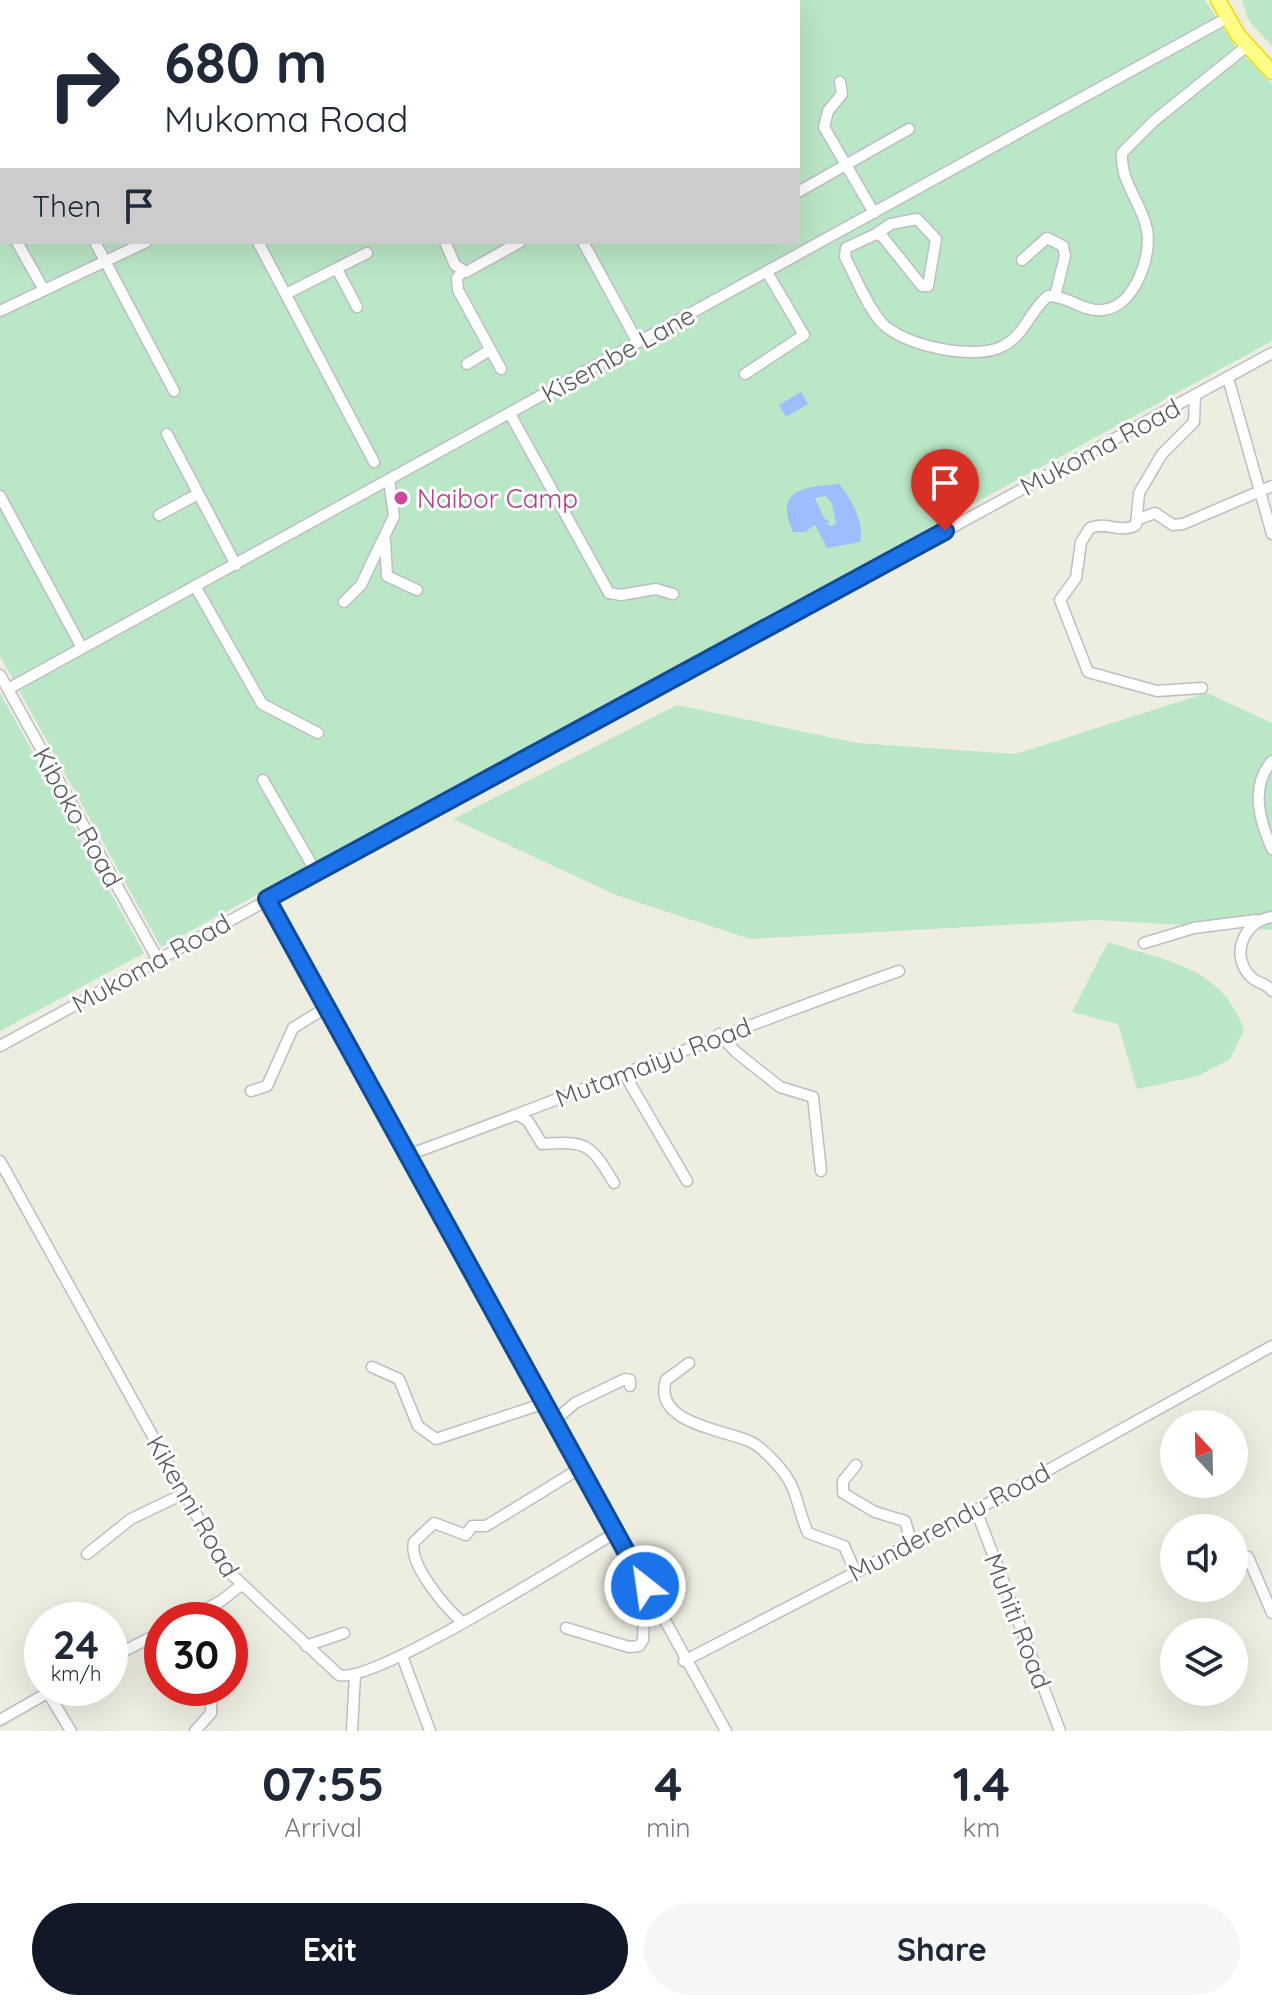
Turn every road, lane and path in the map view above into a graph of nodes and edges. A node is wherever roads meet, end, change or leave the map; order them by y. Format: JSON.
{"nodes":[{"id":1,"x":1218,"y":0,"type":"edge"},
{"id":2,"x":1227,"y":18,"type":"junction"},
{"id":3,"x":1247,"y":46,"type":"junction"},
{"id":4,"x":1272,"y":72,"type":"edge"},
{"id":5,"x":840,"y":82,"type":"dead end"},
{"id":6,"x":909,"y":129,"type":"dead end"},
{"id":7,"x":845,"y":165,"type":"junction"},
{"id":8,"x":800,"y":191,"type":"edge"},
{"id":9,"x":874,"y":213,"type":"junction"},
{"id":10,"x":876,"y":234,"type":"junction"},
{"id":11,"x":18,"y":244,"type":"edge"},
{"id":12,"x":96,"y":244,"type":"edge"},
{"id":13,"x":142,"y":244,"type":"edge"},
{"id":14,"x":259,"y":244,"type":"edge"},
{"id":15,"x":446,"y":244,"type":"edge"},
{"id":16,"x":517,"y":244,"type":"edge"},
{"id":17,"x":584,"y":244,"type":"edge"},
{"id":18,"x":367,"y":253,"type":"dead end"},
{"id":19,"x":1022,"y":260,"type":"dead end"},
{"id":20,"x":105,"y":261,"type":"junction"},
{"id":21,"x":337,"y":269,"type":"junction"},
{"id":22,"x":463,"y":271,"type":"junction"},
{"id":23,"x":767,"y":272,"type":"junction"},
{"id":24,"x":44,"y":290,"type":"junction"},
{"id":25,"x":286,"y":294,"type":"junction"},
{"id":26,"x":1055,"y":296,"type":"junction"},
{"id":27,"x":357,"y":307,"type":"dead end"},
{"id":28,"x":3,"y":308,"type":"edge"},
{"id":29,"x":637,"y":341,"type":"junction"},
{"id":30,"x":490,"y":350,"type":"junction"},
{"id":31,"x":1272,"y":353,"type":"edge"},
{"id":32,"x":467,"y":364,"type":"dead end"},
{"id":33,"x":501,"y":369,"type":"dead end"},
{"id":34,"x":745,"y":374,"type":"dead end"},
{"id":35,"x":1228,"y":378,"type":"junction"},
{"id":36,"x":174,"y":391,"type":"dead end"},
{"id":37,"x":1195,"y":395,"type":"junction"},
{"id":38,"x":510,"y":414,"type":"junction"},
{"id":39,"x":167,"y":434,"type":"dead end"},
{"id":40,"x":374,"y":462,"type":"dead end"},
{"id":41,"x":389,"y":480,"type":"junction"},
{"id":42,"x":1272,"y":486,"type":"edge"},
{"id":43,"x":198,"y":494,"type":"junction"},
{"id":44,"x":1259,"y":494,"type":"junction"},
{"id":45,"x":0,"y":496,"type":"edge"},
{"id":46,"x":159,"y":515,"type":"dead end"},
{"id":47,"x":1139,"y":519,"type":"junction"},
{"id":48,"x":1272,"y":534,"type":"edge"},
{"id":49,"x":385,"y":535,"type":"junction"},
{"id":50,"x":236,"y":565,"type":"junction"},
{"id":51,"x":195,"y":586,"type":"junction"},
{"id":52,"x":417,"y":590,"type":"dead end"},
{"id":53,"x":673,"y":594,"type":"dead end"},
{"id":54,"x":344,"y":602,"type":"dead end"},
{"id":55,"x":82,"y":648,"type":"junction"},
{"id":56,"x":0,"y":675,"type":"edge"},
{"id":57,"x":1202,"y":688,"type":"dead end"},
{"id":58,"x":8,"y":689,"type":"junction"},
{"id":59,"x":318,"y":733,"type":"dead end"},
{"id":60,"x":1272,"y":761,"type":"edge"},
{"id":61,"x":263,"y":780,"type":"dead end"},
{"id":62,"x":1272,"y":849,"type":"edge"},
{"id":63,"x":316,"y":872,"type":"junction"},
{"id":64,"x":267,"y":899,"type":"junction"},
{"id":65,"x":1272,"y":917,"type":"edge"},
{"id":66,"x":1256,"y":920,"type":"junction"},
{"id":67,"x":1144,"y":943,"type":"dead end"},
{"id":68,"x":157,"y":958,"type":"junction"},
{"id":69,"x":899,"y":971,"type":"dead end"},
{"id":70,"x":1272,"y":991,"type":"edge"},
{"id":71,"x":327,"y":1007,"type":"junction"},
{"id":72,"x":719,"y":1034,"type":"junction"},
{"id":73,"x":0,"y":1046,"type":"edge"},
{"id":74,"x":625,"y":1075,"type":"junction"},
{"id":75,"x":251,"y":1091,"type":"dead end"},
{"id":76,"x":518,"y":1115,"type":"junction"},
{"id":77,"x":408,"y":1155,"type":"junction"},
{"id":78,"x":0,"y":1161,"type":"edge"},
{"id":79,"x":821,"y":1171,"type":"dead end"},
{"id":80,"x":687,"y":1181,"type":"dead end"},
{"id":81,"x":614,"y":1183,"type":"dead end"},
{"id":82,"x":1272,"y":1346,"type":"edge"},
{"id":83,"x":689,"y":1363,"type":"dead end"},
{"id":84,"x":372,"y":1367,"type":"dead end"},
{"id":85,"x":630,"y":1386,"type":"dead end"},
{"id":86,"x":542,"y":1404,"type":"junction"},
{"id":87,"x":553,"y":1422,"type":"junction"},
{"id":88,"x":856,"y":1465,"type":"dead end"},
{"id":89,"x":579,"y":1469,"type":"junction"},
{"id":90,"x":183,"y":1494,"type":"junction"},
{"id":91,"x":976,"y":1510,"type":"junction"},
{"id":92,"x":615,"y":1533,"type":"junction"},
{"id":93,"x":906,"y":1547,"type":"junction"},
{"id":94,"x":87,"y":1554,"type":"dead end"},
{"id":95,"x":1248,"y":1557,"type":"dead end"},
{"id":96,"x":856,"y":1573,"type":"junction"},
{"id":97,"x":240,"y":1586,"type":"junction"},
{"id":98,"x":645,"y":1586,"type":"junction"},
{"id":99,"x":219,"y":1602,"type":"edge"},
{"id":100,"x":1272,"y":1613,"type":"edge"},
{"id":101,"x":462,"y":1622,"type":"junction"},
{"id":102,"x":566,"y":1628,"type":"dead end"},
{"id":103,"x":344,"y":1633,"type":"dead end"},
{"id":104,"x":306,"y":1646,"type":"junction"},
{"id":105,"x":402,"y":1656,"type":"junction"},
{"id":106,"x":684,"y":1661,"type":"junction"},
{"id":107,"x":355,"y":1675,"type":"junction"},
{"id":108,"x":24,"y":1706,"type":"edge"},
{"id":109,"x":59,"y":1706,"type":"edge"},
{"id":110,"x":211,"y":1706,"type":"edge"},
{"id":111,"x":0,"y":1720,"type":"edge"},
{"id":112,"x":71,"y":1731,"type":"edge"},
{"id":113,"x":195,"y":1731,"type":"edge"},
{"id":114,"x":352,"y":1731,"type":"edge"},
{"id":115,"x":430,"y":1731,"type":"edge"},
{"id":116,"x":726,"y":1731,"type":"edge"},
{"id":117,"x":1060,"y":1731,"type":"edge"}],
"edges":[{"from":1,"to":2,"type":"highway"},
{"from":2,"to":3,"type":"highway"},
{"from":2,"to":9,"type":"street","name":"Kisembe Lane"},
{"from":3,"to":4,"type":"highway"},
{"from":3,"to":26,"type":"street"},
{"from":5,"to":7,"type":"street"},
{"from":6,"to":7,"type":"street"},
{"from":7,"to":8,"type":"street"},
{"from":7,"to":9,"type":"street"},
{"from":9,"to":23,"type":"street","name":"Kisembe Lane"},
{"from":10,"to":10,"type":"street"},
{"from":10,"to":26,"type":"street"},
{"from":11,"to":24,"type":"street"},
{"from":12,"to":20,"type":"street"},
{"from":13,"to":20,"type":"street"},
{"from":14,"to":25,"type":"street"},
{"from":15,"to":22,"type":"street"},
{"from":16,"to":22,"type":"street"},
{"from":17,"to":29,"type":"street"},
{"from":18,"to":21,"type":"street"},
{"from":19,"to":26,"type":"street"},
{"from":20,"to":24,"type":"street"},
{"from":20,"to":36,"type":"street"},
{"from":21,"to":25,"type":"street"},
{"from":21,"to":27,"type":"street"},
{"from":22,"to":30,"type":"street"},
{"from":23,"to":29,"type":"street","name":"Kisembe Lane"},
{"from":23,"to":34,"type":"street"},
{"from":24,"to":28,"type":"street"},
{"from":25,"to":40,"type":"street"},
{"from":29,"to":38,"type":"street","name":"Kisembe Lane"},
{"from":30,"to":32,"type":"street"},
{"from":30,"to":33,"type":"street"},
{"from":31,"to":35,"type":"street","name":"Mukoma Road"},
{"from":35,"to":37,"type":"street","name":"Mukoma Road"},
{"from":35,"to":44,"type":"street"},
{"from":37,"to":47,"type":"street"},
{"from":37,"to":63,"type":"street","name":"Mukoma Road"},
{"from":38,"to":41,"type":"street","name":"Kisembe Lane"},
{"from":38,"to":53,"type":"street"},
{"from":39,"to":43,"type":"street"},
{"from":41,"to":49,"type":"street"},
{"from":41,"to":50,"type":"street","name":"Kisembe Lane"},
{"from":42,"to":44,"type":"street"},
{"from":43,"to":46,"type":"street"},
{"from":43,"to":50,"type":"street"},
{"from":44,"to":47,"type":"street"},
{"from":44,"to":48,"type":"street"},
{"from":45,"to":55,"type":"street"},
{"from":47,"to":57,"type":"street"},
{"from":49,"to":52,"type":"street"},
{"from":49,"to":54,"type":"street"},
{"from":50,"to":51,"type":"street","name":"Kisembe Lane"},
{"from":51,"to":55,"type":"street","name":"Kisembe Lane"},
{"from":51,"to":59,"type":"street"},
{"from":55,"to":58,"type":"street","name":"Kisembe Lane"},
{"from":56,"to":58,"type":"street","name":"Kiboko Road"},
{"from":58,"to":68,"type":"street","name":"Kiboko Road"},
{"from":60,"to":62,"type":"street"},
{"from":61,"to":63,"type":"street"},
{"from":63,"to":64,"type":"street","name":"Mukoma Road"},
{"from":64,"to":68,"type":"street","name":"Mukoma Road"},
{"from":64,"to":71,"type":"street"},
{"from":65,"to":66,"type":"street"},
{"from":66,"to":67,"type":"street"},
{"from":66,"to":70,"type":"street"},
{"from":68,"to":73,"type":"street","name":"Mukoma Road"},
{"from":69,"to":72,"type":"street","name":"Mutamaiyu Road"},
{"from":71,"to":75,"type":"street"},
{"from":71,"to":77,"type":"street"},
{"from":72,"to":74,"type":"street","name":"Mutamaiyu Road"},
{"from":72,"to":79,"type":"street"},
{"from":74,"to":76,"type":"street","name":"Mutamaiyu Road"},
{"from":74,"to":80,"type":"street"},
{"from":76,"to":77,"type":"street","name":"Mutamaiyu Road"},
{"from":76,"to":81,"type":"street"},
{"from":77,"to":86,"type":"street"},
{"from":78,"to":90,"type":"street","name":"Kikenni Road"},
{"from":82,"to":91,"type":"street","name":"Munderendu Road"},
{"from":83,"to":96,"type":"street"},
{"from":84,"to":86,"type":"street"},
{"from":85,"to":87,"type":"street"},
{"from":86,"to":87,"type":"street"},
{"from":87,"to":89,"type":"street"},
{"from":88,"to":93,"type":"street"},
{"from":89,"to":92,"type":"street"},
{"from":89,"to":101,"type":"street"},
{"from":90,"to":94,"type":"street"},
{"from":90,"to":97,"type":"street","name":"Kikenni Road"},
{"from":91,"to":93,"type":"street","name":"Munderendu Road"},
{"from":91,"to":117,"type":"street","name":"Muhiti Road"},
{"from":92,"to":98,"type":"street"},
{"from":92,"to":101,"type":"street"},
{"from":93,"to":96,"type":"street","name":"Munderendu Road"},
{"from":95,"to":100,"type":"street"},
{"from":96,"to":106,"type":"street","name":"Munderendu Road"},
{"from":97,"to":99,"type":"street"},
{"from":97,"to":104,"type":"street","name":"Kikenni Road"},
{"from":98,"to":102,"type":"street"},
{"from":98,"to":106,"type":"street"},
{"from":101,"to":105,"type":"street"},
{"from":103,"to":104,"type":"street"},
{"from":104,"to":107,"type":"street","name":"Kikenni Road"},
{"from":105,"to":107,"type":"street"},
{"from":105,"to":115,"type":"street"},
{"from":106,"to":116,"type":"street"},
{"from":107,"to":114,"type":"street"},
{"from":108,"to":111,"type":"street"},
{"from":109,"to":112,"type":"street"},
{"from":110,"to":113,"type":"street"}]}
